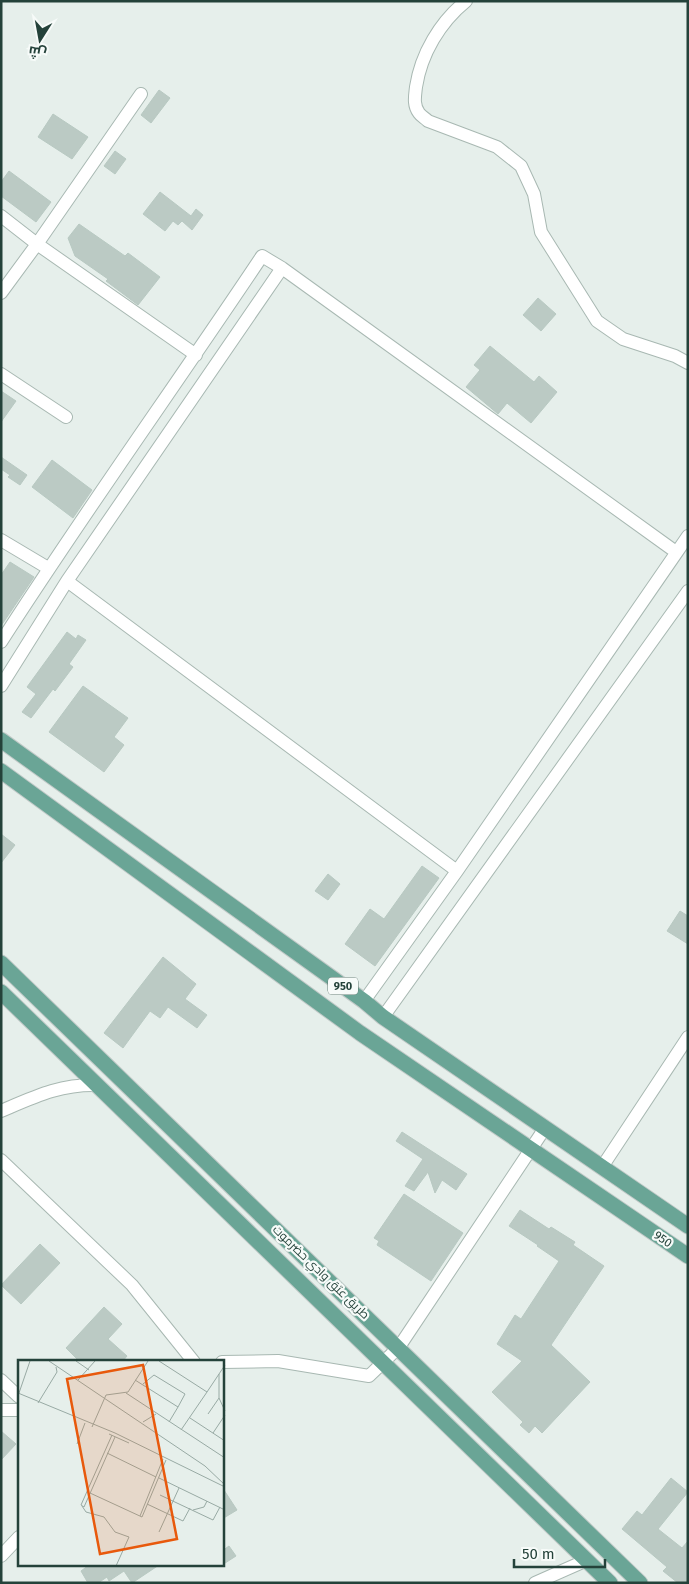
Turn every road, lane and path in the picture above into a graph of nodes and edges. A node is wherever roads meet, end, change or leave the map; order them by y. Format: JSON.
{"nodes":[{"id":1,"x":466,"y":1,"type":"edge"},
{"id":2,"x":141,"y":94,"type":"dead end"},
{"id":3,"x":1,"y":216,"type":"edge"},
{"id":4,"x":37,"y":244,"type":"junction"},
{"id":5,"x":282,"y":268,"type":"junction"},
{"id":6,"x":1,"y":293,"type":"edge"},
{"id":7,"x":196,"y":355,"type":"junction"},
{"id":8,"x":688,"y":363,"type":"edge"},
{"id":9,"x":1,"y":374,"type":"edge"},
{"id":10,"x":66,"y":417,"type":"dead end"},
{"id":11,"x":688,"y":536,"type":"edge"},
{"id":12,"x":1,"y":540,"type":"edge"},
{"id":13,"x":676,"y":552,"type":"junction"},
{"id":14,"x":48,"y":568,"type":"junction"},
{"id":15,"x":67,"y":581,"type":"junction"},
{"id":16,"x":688,"y":591,"type":"edge"},
{"id":17,"x":1,"y":642,"type":"edge"},
{"id":18,"x":1,"y":686,"type":"edge"},
{"id":19,"x":1,"y":740,"type":"edge"},
{"id":20,"x":1,"y":771,"type":"edge"},
{"id":21,"x":457,"y":871,"type":"junction"},
{"id":22,"x":1,"y":963,"type":"edge"},
{"id":23,"x":1,"y":992,"type":"edge"},
{"id":24,"x":364,"y":1001,"type":"junction"},
{"id":25,"x":383,"y":1017,"type":"junction"},
{"id":26,"x":688,"y":1037,"type":"edge"},
{"id":27,"x":97,"y":1085,"type":"junction"},
{"id":28,"x":1,"y":1110,"type":"edge"},
{"id":29,"x":545,"y":1128,"type":"junction"},
{"id":30,"x":530,"y":1148,"type":"junction"},
{"id":31,"x":1,"y":1160,"type":"edge"},
{"id":32,"x":602,"y":1167,"type":"junction"},
{"id":33,"x":688,"y":1226,"type":"edge"},
{"id":34,"x":688,"y":1256,"type":"edge"},
{"id":35,"x":399,"y":1347,"type":"junction"},
{"id":36,"x":192,"y":1360,"type":"edge"},
{"id":37,"x":224,"y":1362,"type":"edge"},
{"id":38,"x":383,"y":1363,"type":"junction"},
{"id":39,"x":1,"y":1380,"type":"edge"},
{"id":40,"x":18,"y":1396,"type":"edge"},
{"id":41,"x":1,"y":1410,"type":"edge"},
{"id":42,"x":18,"y":1410,"type":"edge"},
{"id":43,"x":18,"y":1539,"type":"edge"},
{"id":44,"x":1,"y":1556,"type":"edge"},
{"id":45,"x":587,"y":1560,"type":"junction"},
{"id":46,"x":535,"y":1583,"type":"edge"},
{"id":47,"x":610,"y":1583,"type":"edge"},
{"id":48,"x":640,"y":1583,"type":"edge"}],
"edges":[{"from":1,"to":8,"type":"street"},
{"from":2,"to":4,"type":"street"},
{"from":3,"to":4,"type":"street"},
{"from":4,"to":6,"type":"street"},
{"from":4,"to":7,"type":"street"},
{"from":5,"to":7,"type":"street"},
{"from":5,"to":13,"type":"street"},
{"from":5,"to":15,"type":"street"},
{"from":7,"to":14,"type":"street"},
{"from":9,"to":10,"type":"street"},
{"from":11,"to":13,"type":"street"},
{"from":12,"to":14,"type":"street"},
{"from":13,"to":21,"type":"street"},
{"from":14,"to":17,"type":"street"},
{"from":15,"to":18,"type":"street"},
{"from":15,"to":21,"type":"street"},
{"from":16,"to":25,"type":"street"},
{"from":19,"to":24,"type":"main road","number":"950"},
{"from":20,"to":30,"type":"main road","name":"950","number":"950"},
{"from":21,"to":24,"type":"street"},
{"from":22,"to":35,"type":"main road","name":"طريق عتق وادي حضرموت"},
{"from":23,"to":27,"type":"main road","name":"طريق عتق وادي حضرموت"},
{"from":24,"to":25,"type":"main road","number":"950"},
{"from":25,"to":29,"type":"main road","number":"950"},
{"from":26,"to":32,"type":"street"},
{"from":27,"to":28,"type":"street"},
{"from":27,"to":38,"type":"main road","name":"طريق عتق وادي حضرموت"},
{"from":29,"to":30,"type":"street"},
{"from":29,"to":32,"type":"main road","number":"950"},
{"from":30,"to":34,"type":"main road","name":"950","number":"950"},
{"from":30,"to":35,"type":"street"},
{"from":31,"to":36,"type":"street"},
{"from":32,"to":33,"type":"main road","number":"950"},
{"from":35,"to":38,"type":"street"},
{"from":35,"to":48,"type":"main road","name":"طريق عتق وادي حضرموت"},
{"from":37,"to":38,"type":"street"},
{"from":38,"to":45,"type":"main road","name":"طريق عتق وادي حضرموت"},
{"from":39,"to":40,"type":"street"},
{"from":41,"to":42,"type":"street"},
{"from":43,"to":44,"type":"street"},
{"from":45,"to":46,"type":"street"},
{"from":45,"to":47,"type":"main road","name":"طريق عتق وادي حضرموت"}]}
